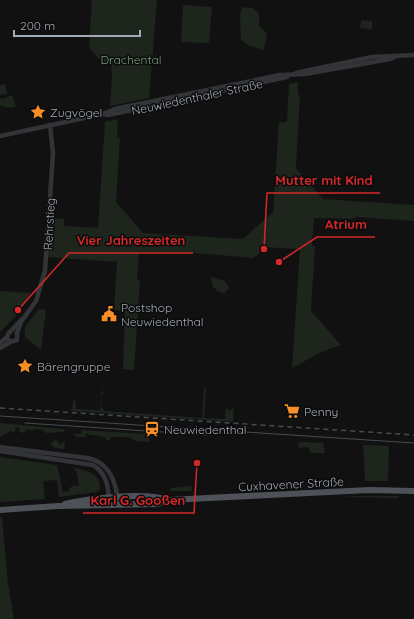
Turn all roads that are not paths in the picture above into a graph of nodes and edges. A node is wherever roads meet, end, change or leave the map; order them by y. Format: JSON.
{"nodes":[{"id":1,"x":414,"y":55,"type":"edge"},
{"id":2,"x":50,"y":126,"type":"junction"},
{"id":3,"x":0,"y":136,"type":"edge"},
{"id":4,"x":25,"y":317,"type":"junction"},
{"id":5,"x":12,"y":331,"type":"junction"},
{"id":6,"x":17,"y":333,"type":"junction"},
{"id":7,"x":7,"y":336,"type":"junction"},
{"id":8,"x":10,"y":342,"type":"junction"},
{"id":9,"x":0,"y":343,"type":"edge"},
{"id":10,"x":0,"y":348,"type":"edge"},
{"id":11,"x":0,"y":447,"type":"edge"},
{"id":12,"x":0,"y":451,"type":"edge"},
{"id":13,"x":414,"y":491,"type":"edge"},
{"id":14,"x":109,"y":498,"type":"junction"},
{"id":15,"x":117,"y":498,"type":"junction"},
{"id":16,"x":168,"y":500,"type":"junction"},
{"id":17,"x":118,"y":505,"type":"junction"},
{"id":18,"x":58,"y":506,"type":"junction"},
{"id":19,"x":109,"y":506,"type":"junction"},
{"id":20,"x":0,"y":510,"type":"edge"}],
"edges":[{"from":1,"to":2,"type":"street","name":"Neuwiedenthaler Straße"},
{"from":2,"to":3,"type":"street","name":"Neuwiedenthaler Straße"},
{"from":2,"to":4,"type":"street","name":"Rehrstieg"},
{"from":4,"to":5,"type":"street","name":"Rehrstieg"},
{"from":4,"to":6,"type":"street","name":"Rehrstieg"},
{"from":5,"to":6,"type":"street"},
{"from":5,"to":7,"type":"street","name":"Rehrstieg"},
{"from":6,"to":8,"type":"street","name":"Rehrstieg"},
{"from":7,"to":8,"type":"street"},
{"from":7,"to":9,"type":"street"},
{"from":8,"to":10,"type":"street"},
{"from":11,"to":15,"type":"street"},
{"from":12,"to":14,"type":"street"},
{"from":13,"to":16,"type":"main road","name":"Cuxhavener Straße"},
{"from":14,"to":15,"type":"main road","name":"Cuxhavener Straße"},
{"from":14,"to":18,"type":"main road","name":"Cuxhavener Straße"},
{"from":14,"to":19,"type":"street"},
{"from":15,"to":16,"type":"main road","name":"Cuxhavener Straße"},
{"from":15,"to":17,"type":"street"},
{"from":16,"to":17,"type":"main road","name":"Cuxhavener Straße"},
{"from":17,"to":19,"type":"main road","name":"Cuxhavener Straße"},
{"from":18,"to":19,"type":"main road","name":"Cuxhavener Straße"},
{"from":18,"to":20,"type":"main road","name":"Cuxhavener Straße"}]}
